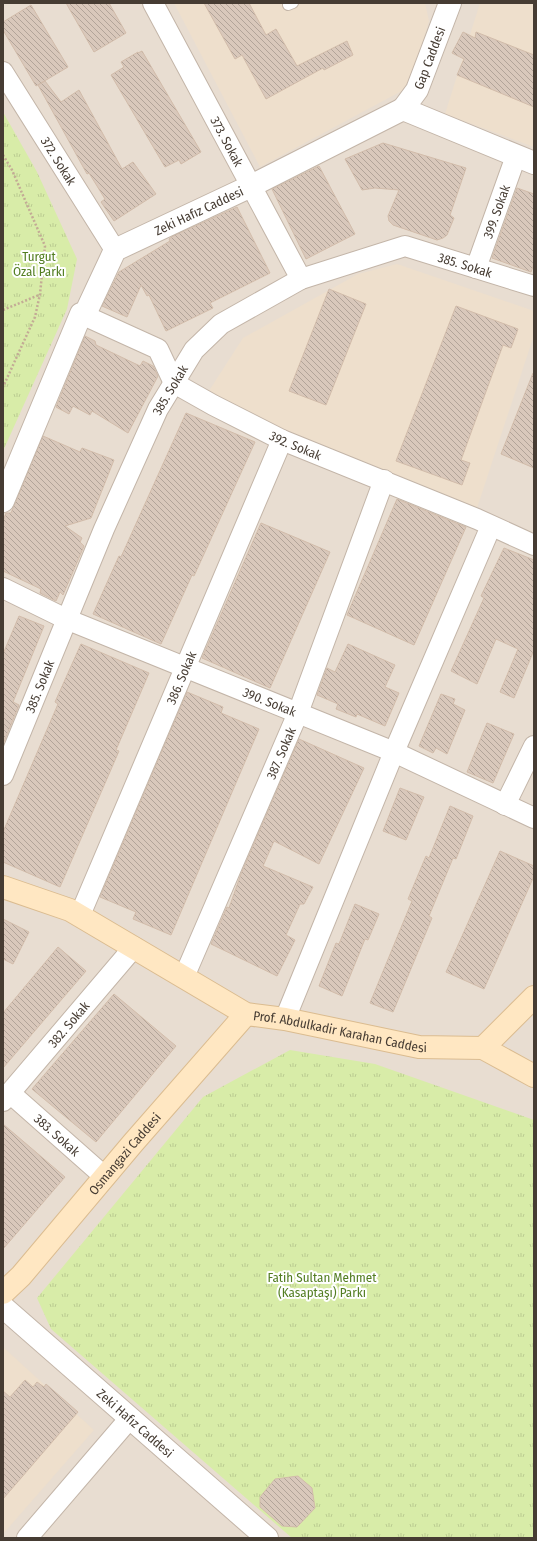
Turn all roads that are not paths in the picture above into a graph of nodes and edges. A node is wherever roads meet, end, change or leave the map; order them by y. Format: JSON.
{"nodes":[{"id":1,"x":153,"y":3,"type":"edge"},
{"id":2,"x":450,"y":3,"type":"edge"},
{"id":3,"x":3,"y":72,"type":"edge"},
{"id":4,"x":403,"y":109,"type":"junction"},
{"id":5,"x":525,"y":159,"type":"edge"},
{"id":6,"x":251,"y":186,"type":"junction"},
{"id":7,"x":115,"y":250,"type":"junction"},
{"id":8,"x":476,"y":268,"type":"junction"},
{"id":9,"x":301,"y":279,"type":"junction"},
{"id":10,"x":534,"y":286,"type":"edge"},
{"id":11,"x":81,"y":314,"type":"junction"},
{"id":12,"x":174,"y":383,"type":"junction"},
{"id":13,"x":282,"y":440,"type":"junction"},
{"id":14,"x":384,"y":480,"type":"junction"},
{"id":15,"x":3,"y":501,"type":"edge"},
{"id":16,"x":491,"y":526,"type":"junction"},
{"id":17,"x":534,"y":545,"type":"edge"},
{"id":18,"x":3,"y":588,"type":"edge"},
{"id":19,"x":66,"y":619,"type":"junction"},
{"id":20,"x":185,"y":669,"type":"junction"},
{"id":21,"x":298,"y":713,"type":"junction"},
{"id":22,"x":534,"y":746,"type":"edge"},
{"id":23,"x":394,"y":752,"type":"junction"},
{"id":24,"x":3,"y":775,"type":"edge"},
{"id":25,"x":505,"y":805,"type":"junction"},
{"id":26,"x":534,"y":818,"type":"edge"},
{"id":27,"x":3,"y":887,"type":"edge"},
{"id":28,"x":80,"y":915,"type":"junction"},
{"id":29,"x":134,"y":947,"type":"junction"},
{"id":30,"x":184,"y":977,"type":"junction"},
{"id":31,"x":534,"y":997,"type":"edge"},
{"id":32,"x":246,"y":1014,"type":"junction"},
{"id":33,"x":285,"y":1019,"type":"junction"},
{"id":34,"x":483,"y":1048,"type":"junction"},
{"id":35,"x":534,"y":1076,"type":"edge"},
{"id":36,"x":6,"y":1097,"type":"edge"},
{"id":37,"x":105,"y":1178,"type":"junction"},
{"id":38,"x":3,"y":1293,"type":"edge"},
{"id":39,"x":3,"y":1307,"type":"edge"},
{"id":40,"x":130,"y":1418,"type":"junction"},
{"id":41,"x":26,"y":1538,"type":"edge"},
{"id":42,"x":267,"y":1538,"type":"edge"}],
"edges":[{"from":1,"to":6,"type":"street","name":"373. Sokak"},
{"from":2,"to":4,"type":"street","name":"Gap Caddesi"},
{"from":3,"to":7,"type":"street","name":"372. Sokak"},
{"from":4,"to":5,"type":"street"},
{"from":4,"to":6,"type":"street","name":"Zeki Hafız Caddesi"},
{"from":5,"to":8,"type":"street","name":"399. Sokak"},
{"from":6,"to":7,"type":"street","name":"Zeki Hafız Caddesi"},
{"from":6,"to":9,"type":"street","name":"373. Sokak"},
{"from":7,"to":11,"type":"street"},
{"from":8,"to":9,"type":"street","name":"385. Sokak"},
{"from":8,"to":10,"type":"street","name":"385. Sokak"},
{"from":9,"to":12,"type":"street","name":"385. Sokak"},
{"from":11,"to":12,"type":"street"},
{"from":11,"to":15,"type":"street"},
{"from":12,"to":13,"type":"street","name":"392. Sokak"},
{"from":12,"to":19,"type":"street","name":"385. Sokak"},
{"from":13,"to":14,"type":"street","name":"392. Sokak"},
{"from":13,"to":20,"type":"street","name":"386. Sokak"},
{"from":14,"to":16,"type":"street","name":"392. Sokak"},
{"from":14,"to":21,"type":"street","name":"387. Sokak"},
{"from":16,"to":17,"type":"street","name":"392. Sokak"},
{"from":16,"to":23,"type":"street"},
{"from":18,"to":19,"type":"street","name":"390. Sokak"},
{"from":19,"to":20,"type":"street","name":"390. Sokak"},
{"from":19,"to":24,"type":"street","name":"385. Sokak"},
{"from":20,"to":21,"type":"street","name":"390. Sokak"},
{"from":20,"to":28,"type":"street","name":"386. Sokak"},
{"from":21,"to":23,"type":"street","name":"390. Sokak"},
{"from":21,"to":30,"type":"street","name":"387. Sokak"},
{"from":22,"to":25,"type":"street"},
{"from":23,"to":25,"type":"street","name":"390. Sokak"},
{"from":23,"to":33,"type":"street"},
{"from":25,"to":26,"type":"street","name":"390. Sokak"},
{"from":27,"to":28,"type":"main road","name":"Prof. Abdulkadir Karahan Caddesi"},
{"from":28,"to":29,"type":"main road","name":"Prof. Abdulkadir Karahan Caddesi"},
{"from":29,"to":30,"type":"main road","name":"Prof. Abdulkadir Karahan Caddesi"},
{"from":29,"to":36,"type":"street","name":"382. Sokak"},
{"from":30,"to":32,"type":"main road","name":"Prof. Abdulkadir Karahan Caddesi"},
{"from":31,"to":34,"type":"main road"},
{"from":32,"to":33,"type":"main road","name":"Prof. Abdulkadir Karahan Caddesi"},
{"from":32,"to":37,"type":"main road","name":"Osmangazi Caddesi"},
{"from":33,"to":34,"type":"main road","name":"Prof. Abdulkadir Karahan Caddesi"},
{"from":34,"to":35,"type":"main road","name":"Prof. Abdulkadir Karahan Caddesi"},
{"from":36,"to":37,"type":"street","name":"383. Sokak"},
{"from":37,"to":38,"type":"main road","name":"Osmangazi Caddesi"},
{"from":39,"to":40,"type":"street","name":"Zeki Hafız Caddesi"},
{"from":40,"to":41,"type":"street"},
{"from":40,"to":42,"type":"street","name":"Zeki Hafız Caddesi"}]}
